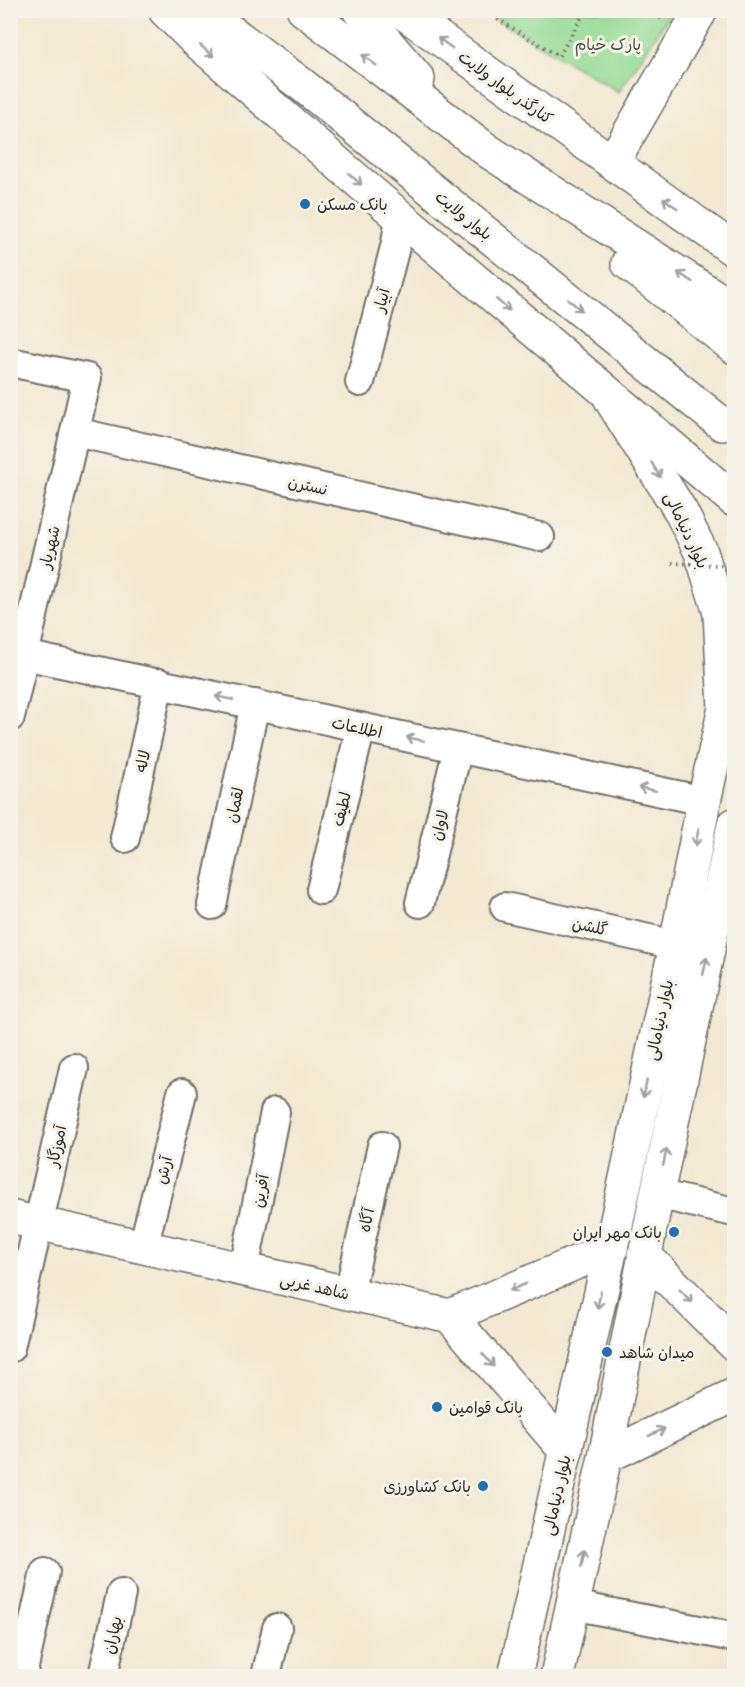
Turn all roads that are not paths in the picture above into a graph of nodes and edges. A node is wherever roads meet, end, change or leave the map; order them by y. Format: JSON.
{"nodes":[{"id":1,"x":165,"y":10,"type":"edge"},
{"id":2,"x":202,"y":10,"type":"edge"},
{"id":3,"x":304,"y":10,"type":"edge"},
{"id":4,"x":359,"y":10,"type":"edge"},
{"id":5,"x":400,"y":10,"type":"edge"},
{"id":6,"x":701,"y":10,"type":"edge"},
{"id":7,"x":461,"y":128,"type":"junction"},
{"id":8,"x":488,"y":151,"type":"junction"},
{"id":9,"x":612,"y":163,"type":"junction"},
{"id":10,"x":400,"y":217,"type":"junction"},
{"id":11,"x":735,"y":250,"type":"edge"},
{"id":12,"x":735,"y":309,"type":"edge"},
{"id":13,"x":735,"y":347,"type":"edge"},
{"id":14,"x":10,"y":362,"type":"edge"},
{"id":15,"x":360,"y":382,"type":"dead end"},
{"id":16,"x":601,"y":386,"type":"junction"},
{"id":17,"x":722,"y":424,"type":"dead end"},
{"id":18,"x":75,"y":432,"type":"junction"},
{"id":19,"x":735,"y":500,"type":"edge"},
{"id":20,"x":540,"y":537,"type":"dead end"},
{"id":21,"x":17,"y":653,"type":"edge"},
{"id":22,"x":159,"y":683,"type":"junction"},
{"id":23,"x":730,"y":696,"type":"edge"},
{"id":24,"x":255,"y":704,"type":"junction"},
{"id":25,"x":10,"y":717,"type":"edge"},
{"id":26,"x":361,"y":727,"type":"junction"},
{"id":27,"x":458,"y":748,"type":"junction"},
{"id":28,"x":704,"y":801,"type":"junction"},
{"id":29,"x":735,"y":825,"type":"edge"},
{"id":30,"x":125,"y":838,"type":"dead end"},
{"id":31,"x":321,"y":890,"type":"dead end"},
{"id":32,"x":420,"y":903,"type":"dead end"},
{"id":33,"x":212,"y":905,"type":"dead end"},
{"id":34,"x":505,"y":908,"type":"dead end"},
{"id":35,"x":726,"y":910,"type":"edge"},
{"id":36,"x":676,"y":945,"type":"junction"},
{"id":37,"x":74,"y":1068,"type":"dead end"},
{"id":38,"x":182,"y":1093,"type":"dead end"},
{"id":39,"x":275,"y":1112,"type":"dead end"},
{"id":40,"x":382,"y":1146,"type":"dead end"},
{"id":41,"x":657,"y":1194,"type":"junction"},
{"id":42,"x":735,"y":1212,"type":"edge"},
{"id":43,"x":25,"y":1220,"type":"edge"},
{"id":44,"x":143,"y":1247,"type":"junction"},
{"id":45,"x":611,"y":1248,"type":"junction"},
{"id":46,"x":644,"y":1255,"type":"junction"},
{"id":47,"x":244,"y":1270,"type":"junction"},
{"id":48,"x":350,"y":1293,"type":"junction"},
{"id":49,"x":450,"y":1316,"type":"junction"},
{"id":50,"x":735,"y":1344,"type":"edge"},
{"id":51,"x":10,"y":1348,"type":"edge"},
{"id":52,"x":735,"y":1395,"type":"edge"},
{"id":53,"x":566,"y":1451,"type":"junction"},
{"id":54,"x":605,"y":1457,"type":"junction"},
{"id":55,"x":45,"y":1572,"type":"dead end"},
{"id":56,"x":121,"y":1594,"type":"dead end"},
{"id":57,"x":572,"y":1605,"type":"junction"},
{"id":58,"x":277,"y":1628,"type":"dead end"},
{"id":59,"x":734,"y":1637,"type":"edge"},
{"id":60,"x":22,"y":1677,"type":"edge"},
{"id":61,"x":103,"y":1677,"type":"edge"},
{"id":62,"x":266,"y":1677,"type":"edge"},
{"id":63,"x":515,"y":1677,"type":"edge"},
{"id":64,"x":556,"y":1677,"type":"edge"}],
"edges":[{"from":1,"to":10,"type":"main road","one_way":true},
{"from":2,"to":17,"type":"main road","name":"بلوار ولایت","one_way":true},
{"from":7,"to":3,"type":"main road","one_way":true},
{"from":4,"to":7,"type":"main road"},
{"from":9,"to":5,"type":"main road","name":"کنارگذر بلوار ولایت","one_way":true},
{"from":6,"to":9,"type":"main road"},
{"from":7,"to":8,"type":"main road"},
{"from":12,"to":8,"type":"main road","one_way":true},
{"from":8,"to":13,"type":"main road"},
{"from":11,"to":9,"type":"main road","name":"کنارگذر بلوار ولایت","one_way":true},
{"from":10,"to":15,"type":"street","name":"آبیار"},
{"from":10,"to":16,"type":"main road","one_way":true},
{"from":14,"to":18,"type":"street","name":"شهریار"},
{"from":16,"to":19,"type":"main road"},
{"from":16,"to":23,"type":"main road","name":"بلوار دنیامالی","one_way":true},
{"from":18,"to":20,"type":"street","name":"نسترن"},
{"from":18,"to":21,"type":"street","name":"شهریار"},
{"from":21,"to":22,"type":"street","name":"اطلاعات"},
{"from":21,"to":25,"type":"street","name":"شهریار"},
{"from":24,"to":22,"type":"street","name":"اطلاعات","one_way":true},
{"from":22,"to":30,"type":"street","name":"لاله"},
{"from":23,"to":28,"type":"main road","name":"بلوار دنیامالی"},
{"from":24,"to":26,"type":"street","name":"اطلاعات"},
{"from":24,"to":33,"type":"street","name":"لقمان"},
{"from":27,"to":26,"type":"street","name":"اطلاعات","one_way":true},
{"from":26,"to":31,"type":"street","name":"لطیف"},
{"from":28,"to":27,"type":"street","name":"اطلاعات","one_way":true},
{"from":27,"to":32,"type":"street","name":"لاوان"},
{"from":28,"to":36,"type":"main road","name":"بلوار دنیامالی","one_way":true},
{"from":29,"to":35,"type":"main road","name":"بلوار دنیامالی"},
{"from":34,"to":36,"type":"street","name":"گلشن"},
{"from":41,"to":35,"type":"main road","name":"بلوار دنیامالی","one_way":true},
{"from":36,"to":45,"type":"main road","name":"بلوار دنیامالی","one_way":true},
{"from":37,"to":43,"type":"street","name":"آموزگار"},
{"from":38,"to":44,"type":"street","name":"آرش"},
{"from":39,"to":47,"type":"street","name":"آفرین"},
{"from":40,"to":48,"type":"street","name":"آگاه"},
{"from":41,"to":42,"type":"street"},
{"from":41,"to":46,"type":"main road","name":"بلوار دنیامالی"},
{"from":43,"to":44,"type":"main road","name":"شاهد غربی"},
{"from":43,"to":51,"type":"street","name":"آموزگار"},
{"from":44,"to":47,"type":"main road","name":"شاهد غربی"},
{"from":45,"to":49,"type":"main road","one_way":true},
{"from":45,"to":53,"type":"main road","name":"بلوار دنیامالی","one_way":true},
{"from":46,"to":50,"type":"main road","one_way":true},
{"from":46,"to":54,"type":"main road","name":"بلوار دنیامالی"},
{"from":47,"to":48,"type":"main road","name":"شاهد غربی"},
{"from":48,"to":49,"type":"main road","name":"شاهد غربی"},
{"from":49,"to":53,"type":"main road","one_way":true},
{"from":54,"to":52,"type":"main road","one_way":true},
{"from":53,"to":63,"type":"main road","name":"بلوار دنیامالی"},
{"from":57,"to":54,"type":"main road","name":"بلوار دنیامالی","one_way":true},
{"from":55,"to":60,"type":"street"},
{"from":56,"to":61,"type":"street","name":"بهاران"},
{"from":57,"to":59,"type":"street"},
{"from":57,"to":64,"type":"main road","name":"بلوار دنیامالی"},
{"from":58,"to":62,"type":"street"}]}
